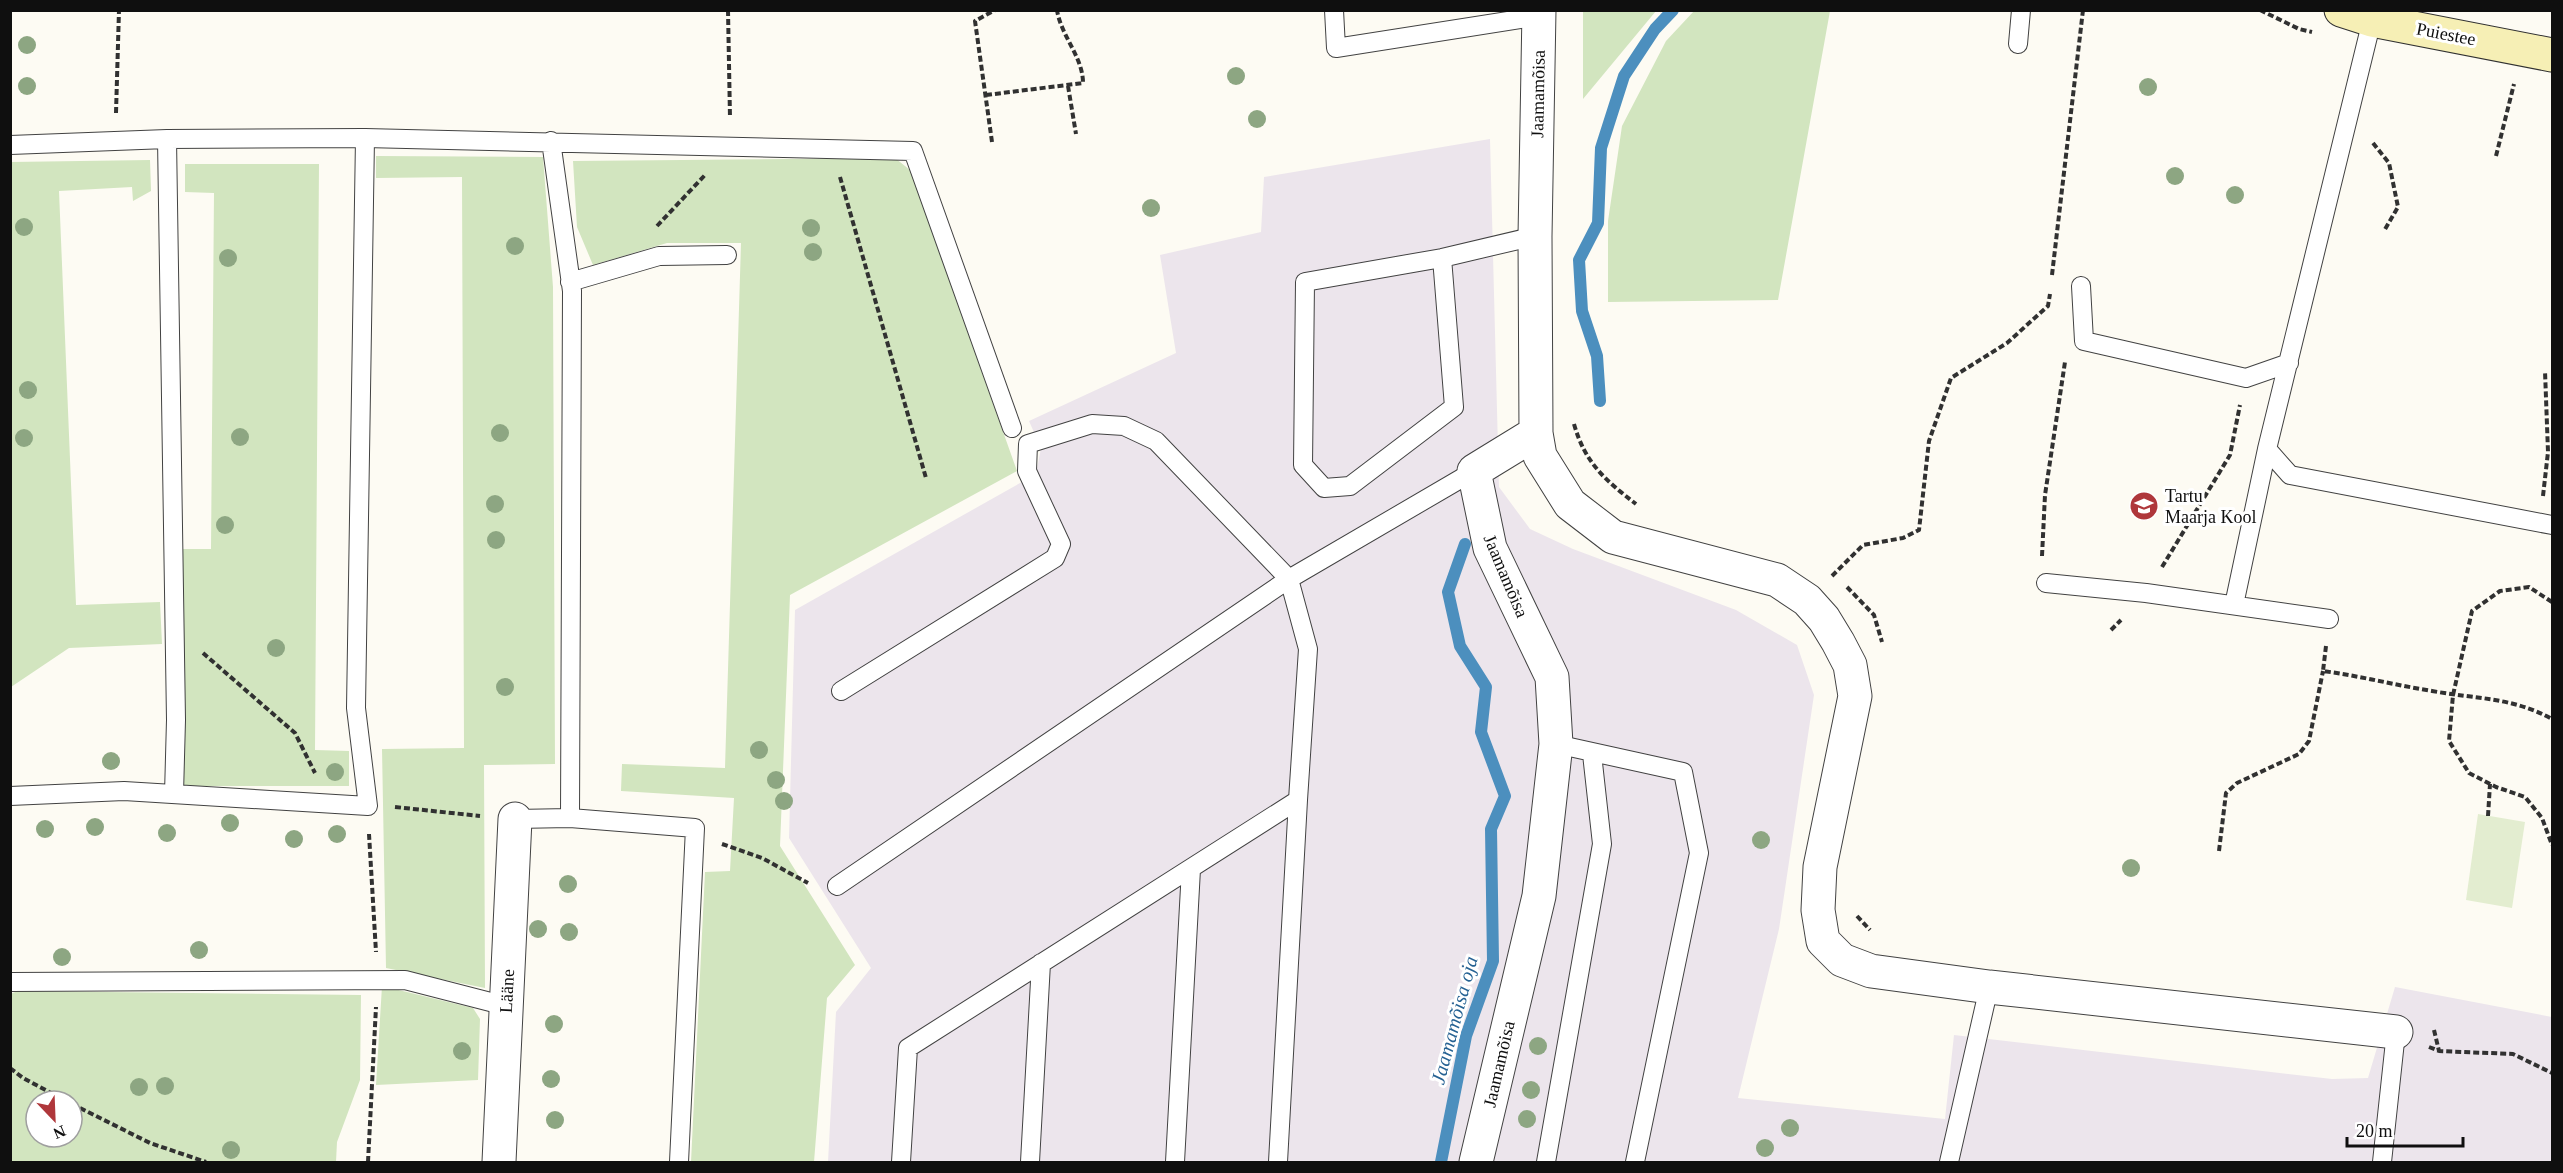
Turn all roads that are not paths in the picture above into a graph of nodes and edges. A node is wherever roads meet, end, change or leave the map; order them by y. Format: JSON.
{"nodes":[{"id":1,"x":1334,"y":10,"type":"edge"},
{"id":2,"x":2021,"y":10,"type":"edge"},
{"id":3,"x":2341,"y":10,"type":"edge"},
{"id":4,"x":1539,"y":13,"type":"edge"},
{"id":5,"x":2374,"y":15,"type":"edge"},
{"id":6,"x":2018,"y":44,"type":"dead end"},
{"id":7,"x":2537,"y":52,"type":"edge"},
{"id":8,"x":365,"y":138,"type":"junction"},
{"id":9,"x":167,"y":139,"type":"junction"},
{"id":10,"x":551,"y":141,"type":"junction"},
{"id":11,"x":10,"y":145,"type":"edge"},
{"id":12,"x":1535,"y":236,"type":"junction"},
{"id":13,"x":726,"y":255,"type":"dead end"},
{"id":14,"x":1442,"y":258,"type":"junction"},
{"id":15,"x":570,"y":282,"type":"junction"},
{"id":16,"x":2081,"y":286,"type":"dead end"},
{"id":17,"x":2289,"y":363,"type":"junction"},
{"id":18,"x":1012,"y":428,"type":"dead end"},
{"id":19,"x":1536,"y":433,"type":"junction"},
{"id":20,"x":2267,"y":449,"type":"junction"},
{"id":21,"x":1474,"y":471,"type":"junction"},
{"id":22,"x":2546,"y":524,"type":"edge"},
{"id":23,"x":1289,"y":579,"type":"junction"},
{"id":24,"x":2046,"y":583,"type":"road end"},
{"id":25,"x":2234,"y":604,"type":"junction"},
{"id":26,"x":2329,"y":619,"type":"road end"},
{"id":27,"x":841,"y":691,"type":"dead end"},
{"id":28,"x":1557,"y":744,"type":"junction"},
{"id":29,"x":1593,"y":754,"type":"junction"},
{"id":30,"x":174,"y":794,"type":"junction"},
{"id":31,"x":10,"y":796,"type":"edge"},
{"id":32,"x":1298,"y":800,"type":"junction"},
{"id":33,"x":570,"y":818,"type":"junction"},
{"id":34,"x":515,"y":819,"type":"joint"},
{"id":35,"x":1191,"y":869,"type":"junction"},
{"id":36,"x":837,"y":886,"type":"road end"},
{"id":37,"x":1041,"y":963,"type":"junction"},
{"id":38,"x":10,"y":982,"type":"edge"},
{"id":39,"x":1989,"y":987,"type":"junction"},
{"id":40,"x":506,"y":1006,"type":"junction"},
{"id":41,"x":2396,"y":1032,"type":"joint"},
{"id":42,"x":499,"y":1162,"type":"edge"},
{"id":43,"x":679,"y":1162,"type":"edge"},
{"id":44,"x":902,"y":1162,"type":"edge"},
{"id":45,"x":1030,"y":1162,"type":"edge"},
{"id":46,"x":1175,"y":1162,"type":"edge"},
{"id":47,"x":1278,"y":1162,"type":"edge"},
{"id":48,"x":1476,"y":1162,"type":"edge"},
{"id":49,"x":1546,"y":1162,"type":"edge"},
{"id":50,"x":1635,"y":1162,"type":"edge"},
{"id":51,"x":1949,"y":1162,"type":"edge"},
{"id":52,"x":2382,"y":1162,"type":"edge"}],
"edges":[{"from":1,"to":4,"type":"lane"},
{"from":2,"to":6,"type":"lane"},
{"from":3,"to":5,"type":"main road","name":"Puiestee"},
{"from":4,"to":12,"type":"street","name":"Jaamamõisa"},
{"from":5,"to":7,"type":"main road","name":"Puiestee"},
{"from":5,"to":17,"type":"lane"},
{"from":8,"to":9,"type":"lane"},
{"from":8,"to":10,"type":"lane"},
{"from":8,"to":30,"type":"lane"},
{"from":9,"to":11,"type":"lane"},
{"from":9,"to":30,"type":"lane"},
{"from":10,"to":15,"type":"lane"},
{"from":10,"to":18,"type":"lane"},
{"from":12,"to":14,"type":"lane"},
{"from":12,"to":19,"type":"street","name":"Jaamamõisa"},
{"from":13,"to":15,"type":"lane"},
{"from":14,"to":14,"type":"lane"},
{"from":15,"to":33,"type":"lane"},
{"from":16,"to":17,"type":"lane"},
{"from":17,"to":20,"type":"lane"},
{"from":19,"to":21,"type":"street"},
{"from":19,"to":39,"type":"street","name":"Jaamamõisa"},
{"from":20,"to":22,"type":"lane"},
{"from":20,"to":25,"type":"lane"},
{"from":21,"to":23,"type":"lane"},
{"from":21,"to":28,"type":"street","name":"Jaamamõisa"},
{"from":23,"to":27,"type":"lane"},
{"from":23,"to":32,"type":"lane"},
{"from":23,"to":36,"type":"lane"},
{"from":24,"to":25,"type":"lane"},
{"from":25,"to":26,"type":"lane"},
{"from":28,"to":29,"type":"lane"},
{"from":28,"to":48,"type":"street","name":"Jaamamõisa"},
{"from":29,"to":49,"type":"lane"},
{"from":29,"to":50,"type":"lane"},
{"from":30,"to":31,"type":"lane"},
{"from":32,"to":35,"type":"lane"},
{"from":32,"to":47,"type":"lane"},
{"from":33,"to":34,"type":"lane"},
{"from":33,"to":43,"type":"lane"},
{"from":34,"to":40,"type":"street","name":"Lääne"},
{"from":35,"to":37,"type":"lane"},
{"from":35,"to":46,"type":"lane"},
{"from":37,"to":44,"type":"lane"},
{"from":37,"to":45,"type":"lane"},
{"from":38,"to":40,"type":"lane"},
{"from":39,"to":41,"type":"street","name":"Jaamamõisa"},
{"from":39,"to":51,"type":"lane"},
{"from":40,"to":42,"type":"street","name":"Lääne"},
{"from":41,"to":52,"type":"lane"}]}
